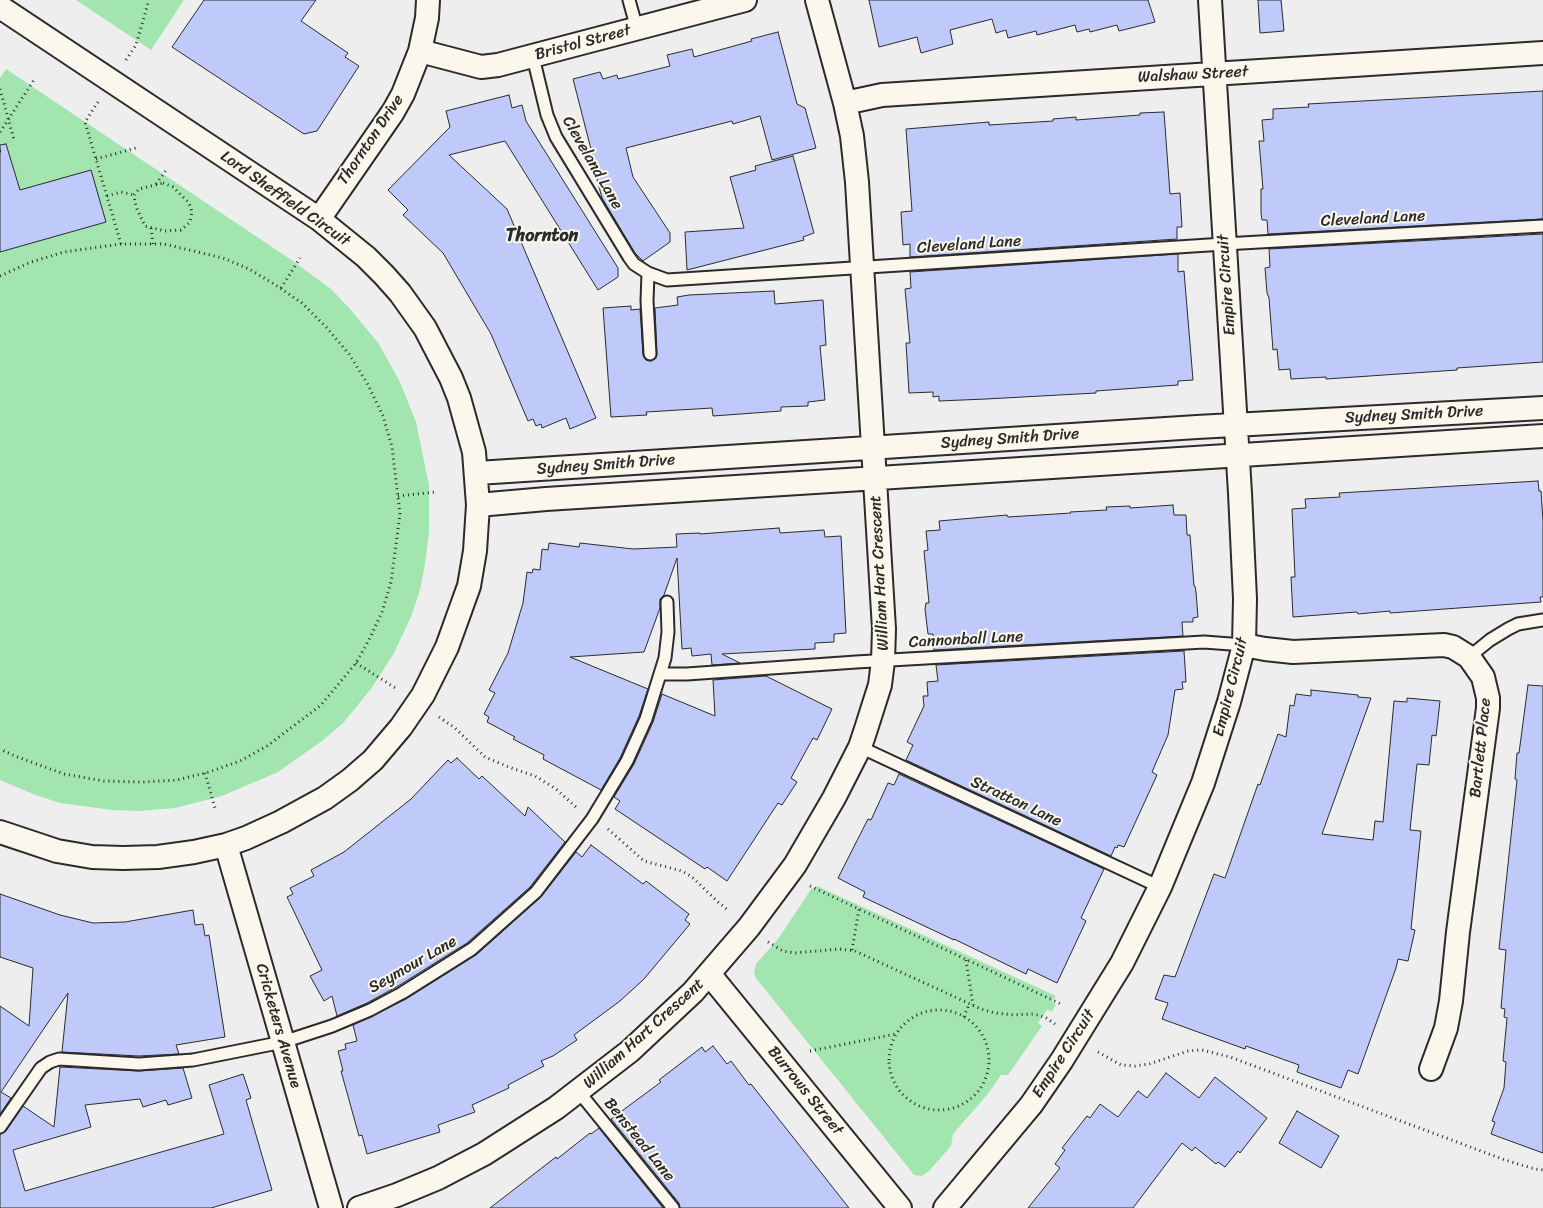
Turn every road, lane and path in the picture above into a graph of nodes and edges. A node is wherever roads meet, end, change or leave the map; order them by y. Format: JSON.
{"nodes":[{"id":1,"x":149,"y":0,"type":"edge"},
{"id":2,"x":428,"y":0,"type":"edge"},
{"id":3,"x":629,"y":0,"type":"edge"},
{"id":4,"x":745,"y":0,"type":"edge"},
{"id":5,"x":817,"y":0,"type":"edge"},
{"id":6,"x":1210,"y":0,"type":"edge"},
{"id":7,"x":0,"y":7,"type":"edge"},
{"id":8,"x":637,"y":29,"type":"junction"},
{"id":9,"x":420,"y":51,"type":"junction"},
{"id":10,"x":1543,"y":53,"type":"edge"},
{"id":11,"x":533,"y":56,"type":"junction"},
{"id":12,"x":1214,"y":74,"type":"junction"},
{"id":13,"x":34,"y":80,"type":"dead end"},
{"id":14,"x":111,"y":81,"type":"junction"},
{"id":15,"x":0,"y":89,"type":"edge"},
{"id":16,"x":845,"y":103,"type":"junction"},
{"id":17,"x":88,"y":116,"type":"dead end"},
{"id":18,"x":9,"y":119,"type":"junction"},
{"id":19,"x":0,"y":132,"type":"edge"},
{"id":20,"x":14,"y":140,"type":"dead end"},
{"id":21,"x":136,"y":148,"type":"dead end"},
{"id":22,"x":96,"y":159,"type":"junction"},
{"id":23,"x":168,"y":169,"type":"dead end"},
{"id":24,"x":156,"y":184,"type":"junction"},
{"id":25,"x":107,"y":196,"type":"junction"},
{"id":26,"x":134,"y":196,"type":"junction"},
{"id":27,"x":319,"y":218,"type":"junction"},
{"id":28,"x":1543,"y":226,"type":"edge"},
{"id":29,"x":151,"y":228,"type":"junction"},
{"id":30,"x":121,"y":244,"type":"junction"},
{"id":31,"x":153,"y":244,"type":"junction"},
{"id":32,"x":1224,"y":244,"type":"junction"},
{"id":33,"x":300,"y":258,"type":"dead end"},
{"id":34,"x":862,"y":268,"type":"junction"},
{"id":35,"x":648,"y":273,"type":"junction"},
{"id":36,"x":0,"y":276,"type":"edge"},
{"id":37,"x":280,"y":288,"type":"junction"},
{"id":38,"x":650,"y":354,"type":"dead end"},
{"id":39,"x":1543,"y":408,"type":"edge"},
{"id":40,"x":1236,"y":425,"type":"junction"},
{"id":41,"x":1543,"y":436,"type":"edge"},
{"id":42,"x":874,"y":448,"type":"junction"},
{"id":43,"x":1238,"y":456,"type":"junction"},
{"id":44,"x":477,"y":474,"type":"junction"},
{"id":45,"x":876,"y":479,"type":"junction"},
{"id":46,"x":436,"y":492,"type":"dead end"},
{"id":47,"x":398,"y":496,"type":"junction"},
{"id":48,"x":478,"y":505,"type":"junction"},
{"id":49,"x":667,"y":602,"type":"dead end"},
{"id":50,"x":1543,"y":620,"type":"edge"},
{"id":51,"x":1244,"y":645,"type":"junction"},
{"id":52,"x":1469,"y":657,"type":"junction"},
{"id":53,"x":883,"y":660,"type":"junction"},
{"id":54,"x":356,"y":663,"type":"junction"},
{"id":55,"x":661,"y":674,"type":"junction"},
{"id":56,"x":401,"y":692,"type":"dead end"},
{"id":57,"x":442,"y":720,"type":"dead end"},
{"id":58,"x":860,"y":747,"type":"junction"},
{"id":59,"x":0,"y":749,"type":"edge"},
{"id":60,"x":205,"y":773,"type":"junction"},
{"id":61,"x":215,"y":808,"type":"dead end"},
{"id":62,"x":580,"y":810,"type":"dead end"},
{"id":63,"x":604,"y":826,"type":"dead end"},
{"id":64,"x":0,"y":832,"type":"edge"},
{"id":65,"x":226,"y":845,"type":"junction"},
{"id":66,"x":810,"y":886,"type":"dead end"},
{"id":67,"x":1160,"y":886,"type":"junction"},
{"id":68,"x":859,"y":909,"type":"junction"},
{"id":69,"x":731,"y":912,"type":"dead end"},
{"id":70,"x":764,"y":938,"type":"dead end"},
{"id":71,"x":852,"y":950,"type":"junction"},
{"id":72,"x":966,"y":959,"type":"junction"},
{"id":73,"x":710,"y":975,"type":"junction"},
{"id":74,"x":971,"y":1004,"type":"junction"},
{"id":75,"x":1061,"y":1004,"type":"dead end"},
{"id":76,"x":964,"y":1017,"type":"junction"},
{"id":77,"x":896,"y":1034,"type":"junction"},
{"id":78,"x":1076,"y":1038,"type":"junction"},
{"id":79,"x":282,"y":1042,"type":"junction"},
{"id":80,"x":810,"y":1051,"type":"dead end"},
{"id":81,"x":1431,"y":1069,"type":"dead end"},
{"id":82,"x":579,"y":1092,"type":"junction"},
{"id":83,"x":0,"y":1127,"type":"edge"},
{"id":84,"x":1543,"y":1170,"type":"edge"},
{"id":85,"x":331,"y":1208,"type":"edge"},
{"id":86,"x":359,"y":1208,"type":"edge"},
{"id":87,"x":673,"y":1208,"type":"edge"},
{"id":88,"x":900,"y":1208,"type":"edge"},
{"id":89,"x":945,"y":1208,"type":"edge"}],
"edges":[{"from":1,"to":14,"type":"path"},
{"from":2,"to":9,"type":"street","name":"Thornton Drive"},
{"from":3,"to":8,"type":"lane"},
{"from":4,"to":8,"type":"street","name":"Bristol Street"},
{"from":5,"to":16,"type":"street","name":"William Hart Crescent"},
{"from":6,"to":12,"type":"street","name":"Empire Circuit"},
{"from":7,"to":14,"type":"street","name":"Lord Sheffield Circuit"},
{"from":8,"to":11,"type":"street","name":"Bristol Street"},
{"from":9,"to":11,"type":"street","name":"Bristol Street"},
{"from":9,"to":27,"type":"street","name":"Thornton Drive"},
{"from":10,"to":12,"type":"street","name":"Walshaw Street"},
{"from":11,"to":35,"type":"lane","name":"Cleveland Lane"},
{"from":12,"to":16,"type":"street","name":"Walshaw Street"},
{"from":12,"to":32,"type":"street","name":"Empire Circuit"},
{"from":13,"to":18,"type":"path"},
{"from":14,"to":27,"type":"street","name":"Lord Sheffield Circuit"},
{"from":15,"to":18,"type":"path"},
{"from":16,"to":34,"type":"street","name":"William Hart Crescent"},
{"from":17,"to":22,"type":"path"},
{"from":18,"to":19,"type":"path"},
{"from":18,"to":20,"type":"path"},
{"from":21,"to":22,"type":"path"},
{"from":22,"to":25,"type":"path"},
{"from":23,"to":24,"type":"path"},
{"from":24,"to":26,"type":"path"},
{"from":24,"to":29,"type":"path"},
{"from":25,"to":26,"type":"path"},
{"from":25,"to":30,"type":"path"},
{"from":26,"to":29,"type":"path"},
{"from":27,"to":44,"type":"street","name":"Lord Sheffield Circuit"},
{"from":28,"to":32,"type":"lane","name":"Cleveland Lane"},
{"from":29,"to":31,"type":"path"},
{"from":30,"to":31,"type":"path"},
{"from":30,"to":36,"type":"path"},
{"from":31,"to":37,"type":"path"},
{"from":32,"to":34,"type":"lane","name":"Cleveland Lane"},
{"from":32,"to":40,"type":"street","name":"Empire Circuit"},
{"from":33,"to":37,"type":"path"},
{"from":34,"to":35,"type":"lane","name":"Cleveland Lane"},
{"from":34,"to":42,"type":"street","name":"William Hart Crescent"},
{"from":35,"to":38,"type":"lane"},
{"from":37,"to":47,"type":"path"},
{"from":39,"to":40,"type":"street","name":"Sydney Smith Drive"},
{"from":40,"to":42,"type":"street","name":"Sydney Smith Drive"},
{"from":40,"to":43,"type":"street","name":"Empire Circuit"},
{"from":41,"to":43,"type":"street","name":"Sydney Smith Drive"},
{"from":42,"to":44,"type":"street","name":"Sydney Smith Drive"},
{"from":42,"to":45,"type":"street","name":"William Hart Crescent"},
{"from":43,"to":45,"type":"street","name":"Sydney Smith Drive"},
{"from":43,"to":51,"type":"street","name":"Empire Circuit"},
{"from":44,"to":48,"type":"street","name":"Lord Sheffield Circuit"},
{"from":45,"to":48,"type":"street","name":"Sydney Smith Drive"},
{"from":45,"to":53,"type":"street","name":"William Hart Crescent"},
{"from":46,"to":47,"type":"path"},
{"from":47,"to":54,"type":"path"},
{"from":48,"to":65,"type":"street","name":"Lord Sheffield Circuit"},
{"from":49,"to":55,"type":"lane","name":"Seymour Lane"},
{"from":50,"to":52,"type":"lane"},
{"from":51,"to":52,"type":"street","name":"Bartlett Place"},
{"from":51,"to":53,"type":"lane","name":"Cannonball Lane"},
{"from":51,"to":67,"type":"street","name":"Empire Circuit"},
{"from":52,"to":81,"type":"street","name":"Bartlett Place"},
{"from":53,"to":55,"type":"lane","name":"Cannonball Lane"},
{"from":53,"to":58,"type":"street","name":"William Hart Crescent"},
{"from":54,"to":56,"type":"path"},
{"from":54,"to":60,"type":"path"},
{"from":55,"to":79,"type":"lane","name":"Seymour Lane"},
{"from":57,"to":62,"type":"path"},
{"from":58,"to":67,"type":"lane","name":"Stratton Lane"},
{"from":58,"to":73,"type":"street","name":"William Hart Crescent"},
{"from":59,"to":60,"type":"path"},
{"from":60,"to":61,"type":"path"},
{"from":63,"to":69,"type":"path"},
{"from":64,"to":65,"type":"street","name":"Lord Sheffield Circuit"},
{"from":65,"to":79,"type":"street","name":"Cricketers Avenue"},
{"from":66,"to":68,"type":"path"},
{"from":67,"to":78,"type":"street","name":"Empire Circuit"},
{"from":68,"to":71,"type":"path"},
{"from":68,"to":72,"type":"path"},
{"from":70,"to":71,"type":"path"},
{"from":71,"to":74,"type":"path"},
{"from":72,"to":74,"type":"path"},
{"from":72,"to":75,"type":"path"},
{"from":73,"to":82,"type":"street","name":"William Hart Crescent"},
{"from":73,"to":88,"type":"street","name":"Burrows Street"},
{"from":74,"to":76,"type":"path"},
{"from":74,"to":78,"type":"path"},
{"from":76,"to":77,"type":"path"},
{"from":76,"to":77,"type":"path"},
{"from":77,"to":80,"type":"path"},
{"from":78,"to":84,"type":"path"},
{"from":78,"to":89,"type":"street","name":"Empire Circuit"},
{"from":79,"to":83,"type":"lane","name":"Seymour Lane"},
{"from":79,"to":85,"type":"street","name":"Cricketers Avenue"},
{"from":82,"to":86,"type":"street","name":"William Hart Crescent"},
{"from":82,"to":87,"type":"lane","name":"Benstead Lane"}]}
